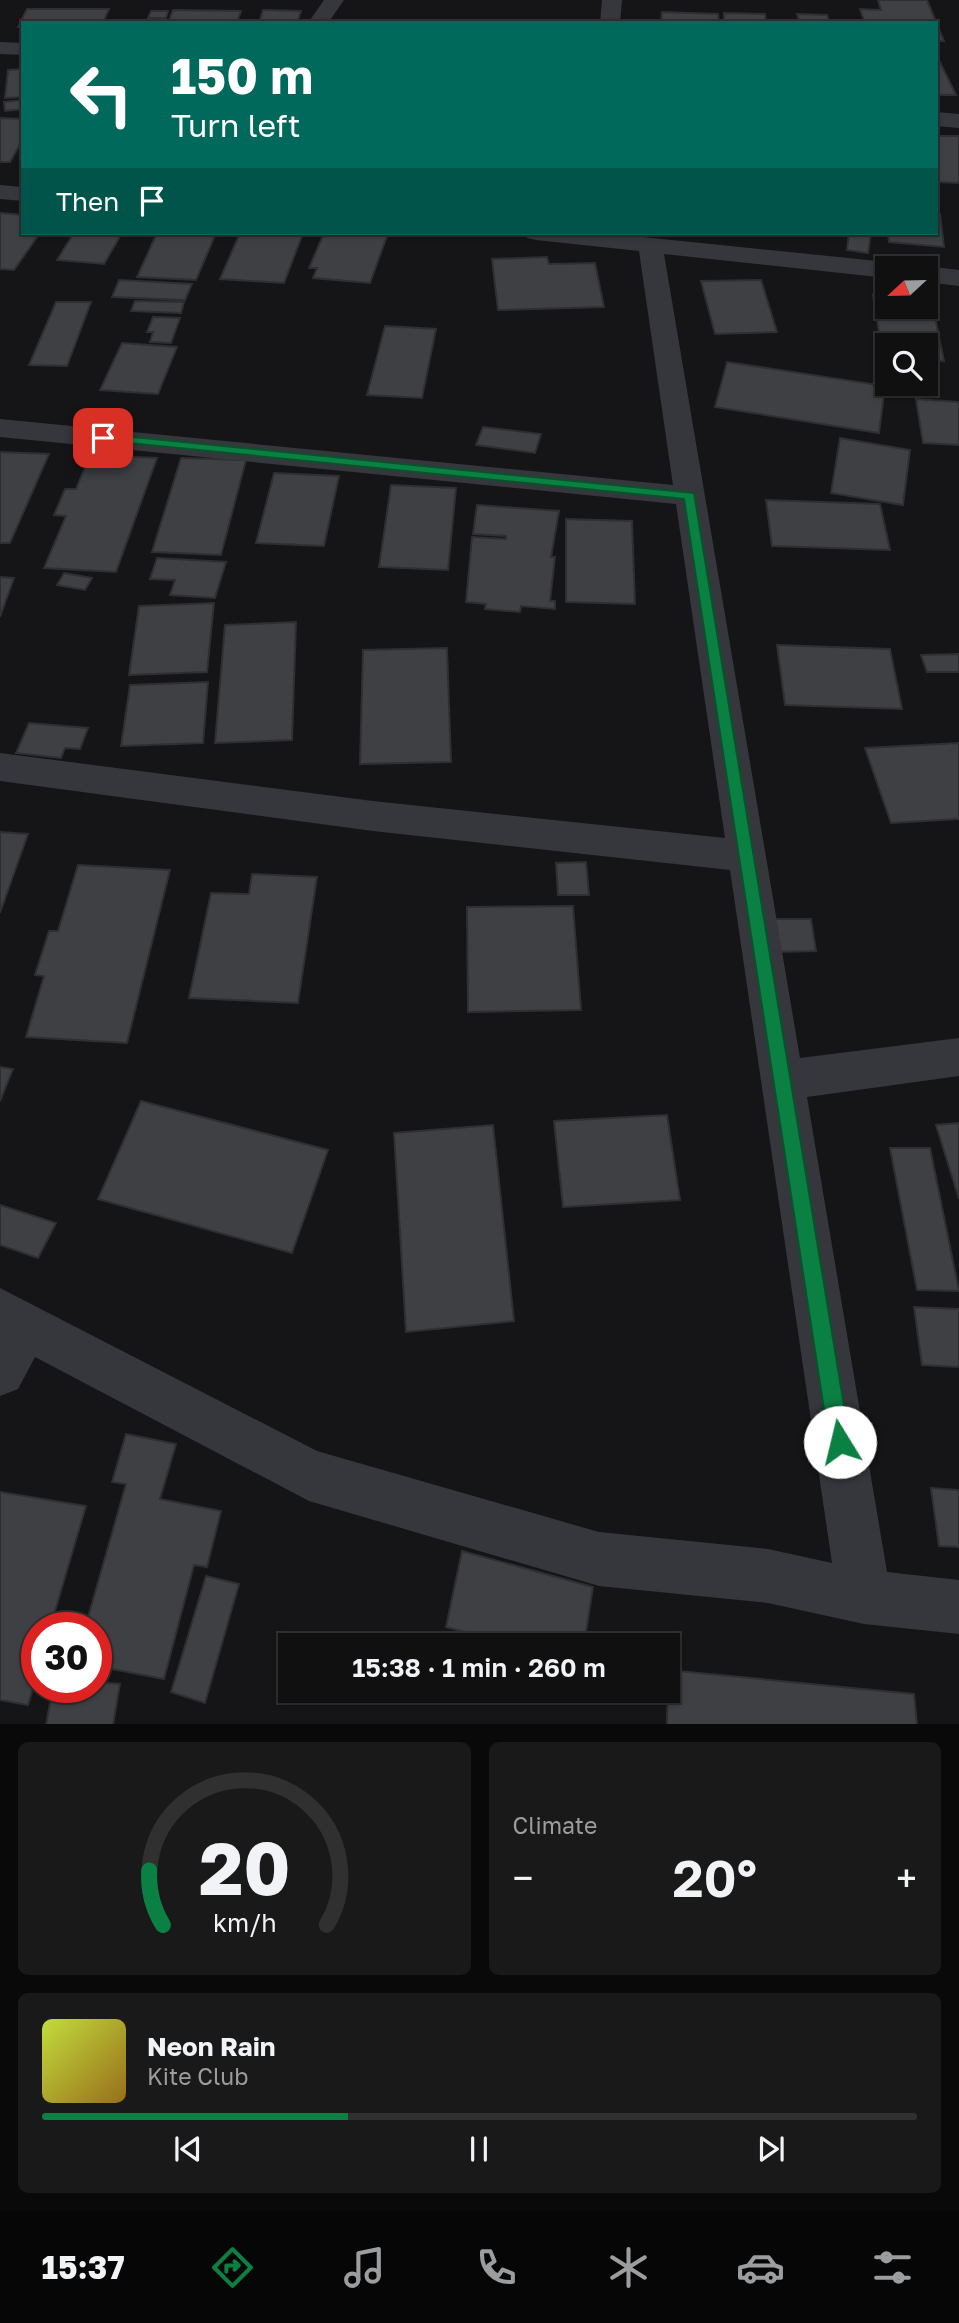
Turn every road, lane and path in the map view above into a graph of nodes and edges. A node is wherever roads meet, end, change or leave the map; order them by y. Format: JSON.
{"nodes":[{"id":1,"x":334,"y":0,"type":"edge"},
{"id":2,"x":612,"y":0,"type":"edge"},
{"id":3,"x":319,"y":21,"type":"edge"},
{"id":4,"x":610,"y":21,"type":"edge"},
{"id":5,"x":0,"y":48,"type":"edge"},
{"id":6,"x":21,"y":49,"type":"edge"},
{"id":7,"x":938,"y":119,"type":"edge"},
{"id":8,"x":959,"y":121,"type":"edge"},
{"id":9,"x":0,"y":192,"type":"edge"},
{"id":10,"x":21,"y":194,"type":"edge"},
{"id":11,"x":557,"y":235,"type":"edge"},
{"id":12,"x":650,"y":244,"type":"junction"},
{"id":13,"x":875,"y":269,"type":"edge"},
{"id":14,"x":938,"y":275,"type":"edge"},
{"id":15,"x":959,"y":278,"type":"edge"},
{"id":16,"x":0,"y":428,"type":"edge"},
{"id":17,"x":690,"y":496,"type":"junction"},
{"id":18,"x":0,"y":767,"type":"edge"},
{"id":19,"x":747,"y":856,"type":"junction"},
{"id":20,"x":959,"y":1056,"type":"edge"},
{"id":21,"x":782,"y":1080,"type":"junction"},
{"id":22,"x":13,"y":1319,"type":"edge"},
{"id":23,"x":0,"y":1371,"type":"edge"},
{"id":24,"x":864,"y":1597,"type":"junction"},
{"id":25,"x":959,"y":1607,"type":"edge"}],
"edges":[{"from":1,"to":3,"type":"street"},
{"from":2,"to":4,"type":"street"},
{"from":5,"to":6,"type":"street"},
{"from":7,"to":8,"type":"street"},
{"from":9,"to":10,"type":"street"},
{"from":11,"to":12,"type":"street"},
{"from":12,"to":13,"type":"street"},
{"from":12,"to":17,"type":"street"},
{"from":14,"to":15,"type":"street"},
{"from":16,"to":17,"type":"street"},
{"from":17,"to":19,"type":"street"},
{"from":18,"to":19,"type":"street"},
{"from":19,"to":21,"type":"street"},
{"from":20,"to":21,"type":"street"},
{"from":21,"to":24,"type":"street"},
{"from":22,"to":23,"type":"street"},
{"from":22,"to":24,"type":"street"},
{"from":24,"to":25,"type":"street"}]}
